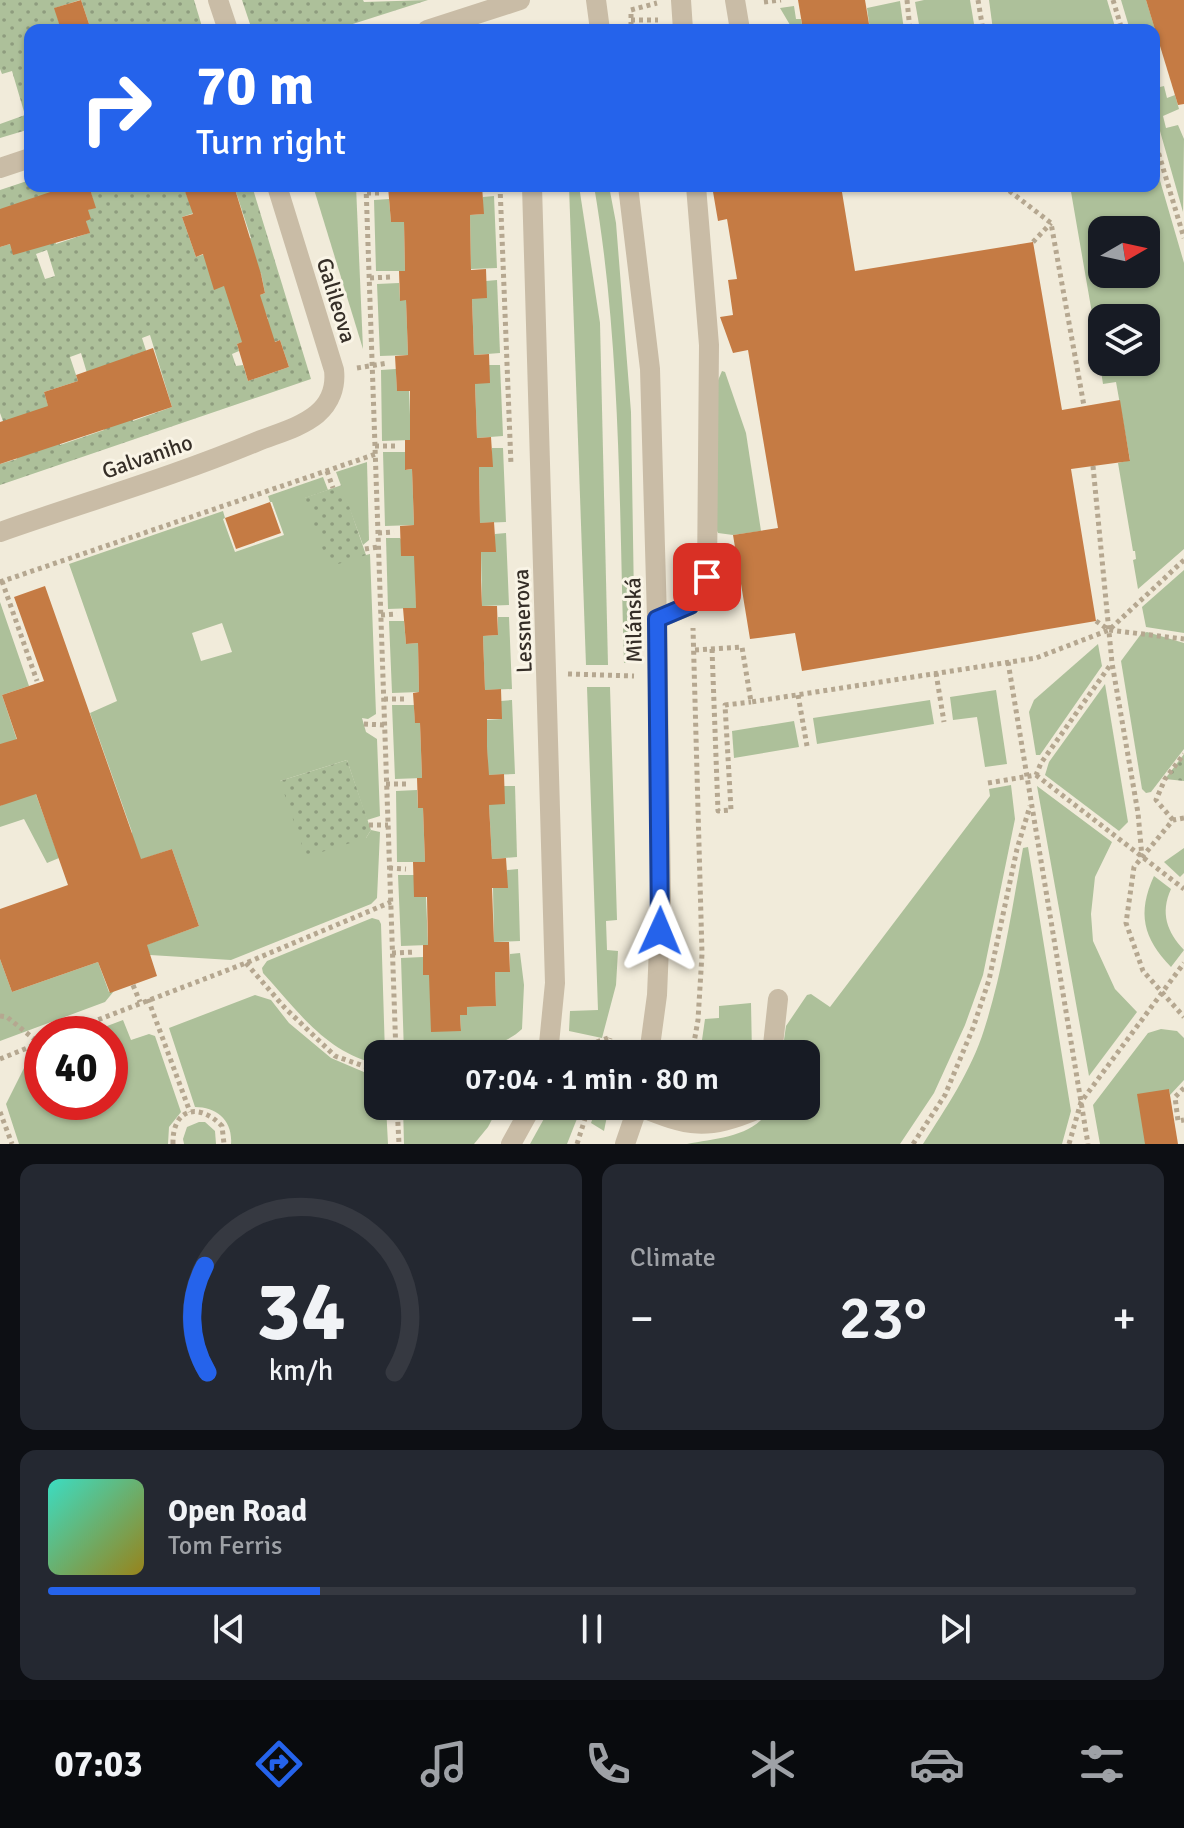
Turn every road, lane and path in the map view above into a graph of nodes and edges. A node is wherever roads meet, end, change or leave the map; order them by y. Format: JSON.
{"nodes":[{"id":1,"x":218,"y":0,"type":"edge"},
{"id":2,"x":520,"y":0,"type":"edge"},
{"id":3,"x":596,"y":0,"type":"edge"},
{"id":4,"x":735,"y":0,"type":"edge"},
{"id":5,"x":781,"y":0,"type":"edge"},
{"id":6,"x":907,"y":0,"type":"edge"},
{"id":7,"x":978,"y":0,"type":"edge"},
{"id":8,"x":1113,"y":0,"type":"edge"},
{"id":9,"x":671,"y":1,"type":"edge"},
{"id":10,"x":764,"y":2,"type":"dead end"},
{"id":11,"x":490,"y":20,"type":"edge"},
{"id":12,"x":226,"y":24,"type":"edge"},
{"id":13,"x":465,"y":24,"type":"edge"},
{"id":14,"x":599,"y":24,"type":"edge"},
{"id":15,"x":631,"y":24,"type":"edge"},
{"id":16,"x":681,"y":24,"type":"edge"},
{"id":17,"x":739,"y":24,"type":"edge"},
{"id":18,"x":909,"y":24,"type":"edge"},
{"id":19,"x":982,"y":24,"type":"edge"},
{"id":20,"x":1120,"y":24,"type":"edge"},
{"id":21,"x":1160,"y":158,"type":"edge"},
{"id":22,"x":24,"y":160,"type":"edge"},
{"id":23,"x":0,"y":168,"type":"edge"},
{"id":24,"x":279,"y":192,"type":"edge"},
{"id":25,"x":366,"y":192,"type":"edge"},
{"id":26,"x":378,"y":192,"type":"edge"},
{"id":27,"x":532,"y":192,"type":"edge"},
{"id":28,"x":629,"y":192,"type":"edge"},
{"id":29,"x":696,"y":192,"type":"edge"},
{"id":30,"x":1011,"y":192,"type":"edge"},
{"id":31,"x":382,"y":193,"type":"dead end"},
{"id":32,"x":1051,"y":223,"type":"junction"},
{"id":33,"x":1184,"y":238,"type":"edge"},
{"id":34,"x":1033,"y":242,"type":"dead end"},
{"id":35,"x":391,"y":277,"type":"dead end"},
{"id":36,"x":370,"y":278,"type":"junction"},
{"id":37,"x":372,"y":363,"type":"junction"},
{"id":38,"x":388,"y":363,"type":"dead end"},
{"id":39,"x":1084,"y":406,"type":"dead end"},
{"id":40,"x":308,"y":421,"type":"joint"},
{"id":41,"x":511,"y":441,"type":"dead end"},
{"id":42,"x":503,"y":442,"type":"dead end"},
{"id":43,"x":375,"y":446,"type":"junction"},
{"id":44,"x":397,"y":446,"type":"dead end"},
{"id":45,"x":376,"y":454,"type":"junction"},
{"id":46,"x":1093,"y":466,"type":"dead end"},
{"id":47,"x":327,"y":471,"type":"junction"},
{"id":48,"x":333,"y":488,"type":"dead end"},
{"id":49,"x":0,"y":532,"type":"edge"},
{"id":50,"x":394,"y":532,"type":"dead end"},
{"id":51,"x":378,"y":533,"type":"junction"},
{"id":52,"x":378,"y":547,"type":"junction"},
{"id":53,"x":365,"y":549,"type":"dead end"},
{"id":54,"x":1184,"y":560,"type":"edge"},
{"id":55,"x":1,"y":581,"type":"edge"},
{"id":56,"x":690,"y":605,"type":"junction"},
{"id":57,"x":397,"y":614,"type":"dead end"},
{"id":58,"x":381,"y":615,"type":"junction"},
{"id":59,"x":657,"y":619,"type":"junction"},
{"id":60,"x":1096,"y":621,"type":"dead end"},
{"id":61,"x":1109,"y":630,"type":"junction"},
{"id":62,"x":1184,"y":639,"type":"edge"},
{"id":63,"x":712,"y":649,"type":"junction"},
{"id":64,"x":695,"y":650,"type":"junction"},
{"id":65,"x":1008,"y":662,"type":"junction"},
{"id":66,"x":1112,"y":663,"type":"junction"},
{"id":67,"x":936,"y":673,"type":"junction"},
{"id":68,"x":547,"y":674,"type":"junction"},
{"id":69,"x":696,"y":674,"type":"junction"},
{"id":70,"x":658,"y":675,"type":"junction"},
{"id":71,"x":37,"y":681,"type":"dead end"},
{"id":72,"x":798,"y":695,"type":"junction"},
{"id":73,"x":384,"y":699,"type":"junction"},
{"id":74,"x":406,"y":699,"type":"dead end"},
{"id":75,"x":751,"y":702,"type":"junction"},
{"id":76,"x":944,"y":722,"type":"dead end"},
{"id":77,"x":364,"y":724,"type":"dead end"},
{"id":78,"x":385,"y":725,"type":"junction"},
{"id":79,"x":807,"y":746,"type":"dead end"},
{"id":80,"x":1184,"y":754,"type":"edge"},
{"id":81,"x":1036,"y":775,"type":"junction"},
{"id":82,"x":1026,"y":776,"type":"junction"},
{"id":83,"x":988,"y":783,"type":"dead end"},
{"id":84,"x":386,"y":784,"type":"junction"},
{"id":85,"x":409,"y":784,"type":"dead end"},
{"id":86,"x":1031,"y":805,"type":"junction"},
{"id":87,"x":1184,"y":818,"type":"edge"},
{"id":88,"x":1173,"y":820,"type":"junction"},
{"id":89,"x":369,"y":825,"type":"dead end"},
{"id":90,"x":388,"y":825,"type":"junction"},
{"id":91,"x":1142,"y":857,"type":"junction"},
{"id":92,"x":389,"y":868,"type":"junction"},
{"id":93,"x":406,"y":869,"type":"dead end"},
{"id":94,"x":1184,"y":889,"type":"edge"},
{"id":95,"x":391,"y":902,"type":"junction"},
{"id":96,"x":415,"y":952,"type":"dead end"},
{"id":97,"x":392,"y":953,"type":"junction"},
{"id":98,"x":246,"y":963,"type":"junction"},
{"id":99,"x":1184,"y":963,"type":"edge"},
{"id":100,"x":133,"y":985,"type":"dead end"},
{"id":101,"x":1163,"y":995,"type":"junction"},
{"id":102,"x":148,"y":999,"type":"junction"},
{"id":103,"x":778,"y":999,"type":"dead end"},
{"id":104,"x":140,"y":1002,"type":"junction"},
{"id":105,"x":0,"y":1016,"type":"edge"},
{"id":106,"x":105,"y":1016,"type":"edge"},
{"id":107,"x":1184,"y":1017,"type":"edge"},
{"id":108,"x":24,"y":1030,"type":"edge"},
{"id":109,"x":395,"y":1040,"type":"edge"},
{"id":110,"x":549,"y":1040,"type":"edge"},
{"id":111,"x":651,"y":1040,"type":"edge"},
{"id":112,"x":694,"y":1040,"type":"edge"},
{"id":113,"x":774,"y":1040,"type":"edge"},
{"id":114,"x":24,"y":1049,"type":"edge"},
{"id":115,"x":0,"y":1059,"type":"edge"},
{"id":116,"x":364,"y":1066,"type":"edge"},
{"id":117,"x":1184,"y":1088,"type":"edge"},
{"id":118,"x":1081,"y":1102,"type":"junction"},
{"id":119,"x":0,"y":1112,"type":"edge"},
{"id":120,"x":190,"y":1112,"type":"junction"},
{"id":121,"x":398,"y":1120,"type":"edge"},
{"id":122,"x":524,"y":1120,"type":"edge"},
{"id":123,"x":584,"y":1120,"type":"edge"},
{"id":124,"x":633,"y":1120,"type":"edge"},
{"id":125,"x":671,"y":1120,"type":"edge"},
{"id":126,"x":729,"y":1120,"type":"edge"},
{"id":127,"x":1184,"y":1120,"type":"edge"},
{"id":128,"x":12,"y":1144,"type":"edge"},
{"id":129,"x":173,"y":1144,"type":"edge"},
{"id":130,"x":224,"y":1144,"type":"edge"},
{"id":131,"x":399,"y":1144,"type":"edge"},
{"id":132,"x":511,"y":1144,"type":"edge"},
{"id":133,"x":577,"y":1144,"type":"edge"},
{"id":134,"x":625,"y":1144,"type":"edge"},
{"id":135,"x":913,"y":1144,"type":"edge"},
{"id":136,"x":1069,"y":1144,"type":"edge"},
{"id":137,"x":1088,"y":1144,"type":"edge"}],
"edges":[{"from":1,"to":12,"type":"street"},
{"from":2,"to":11,"type":"street"},
{"from":3,"to":14,"type":"street"},
{"from":4,"to":17,"type":"street"},
{"from":5,"to":10,"type":"path"},
{"from":6,"to":18,"type":"path"},
{"from":7,"to":19,"type":"path"},
{"from":8,"to":20,"type":"path"},
{"from":9,"to":15,"type":"path"},
{"from":9,"to":16,"type":"street"},
{"from":11,"to":13,"type":"street"},
{"from":21,"to":33,"type":"path"},
{"from":22,"to":23,"type":"street"},
{"from":24,"to":40,"type":"street","name":"Galileova"},
{"from":25,"to":36,"type":"path"},
{"from":26,"to":31,"type":"path"},
{"from":27,"to":68,"type":"street","name":"Lessnerova"},
{"from":28,"to":59,"type":"street","name":"Milánská"},
{"from":29,"to":56,"type":"street"},
{"from":30,"to":32,"type":"path"},
{"from":32,"to":34,"type":"path"},
{"from":32,"to":39,"type":"path"},
{"from":35,"to":36,"type":"path"},
{"from":36,"to":37,"type":"path"},
{"from":37,"to":38,"type":"path"},
{"from":37,"to":43,"type":"path"},
{"from":40,"to":49,"type":"street","name":"Galvaniho"},
{"from":41,"to":42,"type":"path"},
{"from":43,"to":44,"type":"path"},
{"from":43,"to":45,"type":"path"},
{"from":45,"to":47,"type":"path"},
{"from":45,"to":51,"type":"path"},
{"from":46,"to":61,"type":"path"},
{"from":47,"to":48,"type":"path"},
{"from":47,"to":55,"type":"path"},
{"from":50,"to":51,"type":"path"},
{"from":51,"to":52,"type":"path"},
{"from":52,"to":53,"type":"path"},
{"from":52,"to":58,"type":"path"},
{"from":54,"to":61,"type":"path"},
{"from":55,"to":71,"type":"path"},
{"from":56,"to":59,"type":"street"},
{"from":56,"to":64,"type":"path"},
{"from":57,"to":58,"type":"path"},
{"from":58,"to":73,"type":"path"},
{"from":59,"to":70,"type":"street","name":"Milánská"},
{"from":60,"to":61,"type":"path"},
{"from":61,"to":62,"type":"path"},
{"from":61,"to":65,"type":"path"},
{"from":61,"to":66,"type":"path"},
{"from":63,"to":64,"type":"path"},
{"from":63,"to":75,"type":"path"},
{"from":63,"to":75,"type":"path"},
{"from":64,"to":69,"type":"path"},
{"from":65,"to":67,"type":"path"},
{"from":65,"to":82,"type":"path"},
{"from":66,"to":81,"type":"path"},
{"from":66,"to":91,"type":"path"},
{"from":67,"to":72,"type":"path"},
{"from":67,"to":76,"type":"path"},
{"from":68,"to":70,"type":"path"},
{"from":68,"to":110,"type":"street","name":"Lessnerova"},
{"from":69,"to":70,"type":"path"},
{"from":69,"to":112,"type":"path"},
{"from":70,"to":111,"type":"street","name":"Milánská"},
{"from":72,"to":75,"type":"path"},
{"from":72,"to":79,"type":"path"},
{"from":73,"to":74,"type":"path"},
{"from":73,"to":78,"type":"path"},
{"from":77,"to":78,"type":"path"},
{"from":78,"to":84,"type":"path"},
{"from":80,"to":88,"type":"path"},
{"from":81,"to":82,"type":"path"},
{"from":81,"to":91,"type":"path"},
{"from":82,"to":83,"type":"path"},
{"from":82,"to":86,"type":"path"},
{"from":84,"to":85,"type":"path"},
{"from":84,"to":90,"type":"path"},
{"from":86,"to":118,"type":"path"},
{"from":86,"to":135,"type":"path"},
{"from":87,"to":88,"type":"path"},
{"from":88,"to":91,"type":"path"},
{"from":89,"to":90,"type":"path"},
{"from":90,"to":92,"type":"path"},
{"from":91,"to":94,"type":"path"},
{"from":91,"to":101,"type":"path"},
{"from":92,"to":93,"type":"path"},
{"from":92,"to":95,"type":"path"},
{"from":95,"to":97,"type":"path"},
{"from":95,"to":98,"type":"path"},
{"from":96,"to":97,"type":"path"},
{"from":97,"to":109,"type":"path"},
{"from":98,"to":102,"type":"path"},
{"from":98,"to":116,"type":"path"},
{"from":99,"to":101,"type":"path"},
{"from":100,"to":104,"type":"path"},
{"from":101,"to":107,"type":"path"},
{"from":101,"to":118,"type":"path"},
{"from":102,"to":104,"type":"path"},
{"from":102,"to":120,"type":"path"},
{"from":103,"to":113,"type":"street"},
{"from":104,"to":106,"type":"path"},
{"from":105,"to":108,"type":"path"},
{"from":114,"to":115,"type":"path"},
{"from":117,"to":127,"type":"path"},
{"from":118,"to":136,"type":"path"},
{"from":118,"to":137,"type":"path"},
{"from":119,"to":128,"type":"path"},
{"from":120,"to":129,"type":"path"},
{"from":120,"to":130,"type":"path"},
{"from":121,"to":131,"type":"path"},
{"from":122,"to":132,"type":"street"},
{"from":123,"to":133,"type":"path"},
{"from":124,"to":134,"type":"street"},
{"from":125,"to":126,"type":"street"}]}
